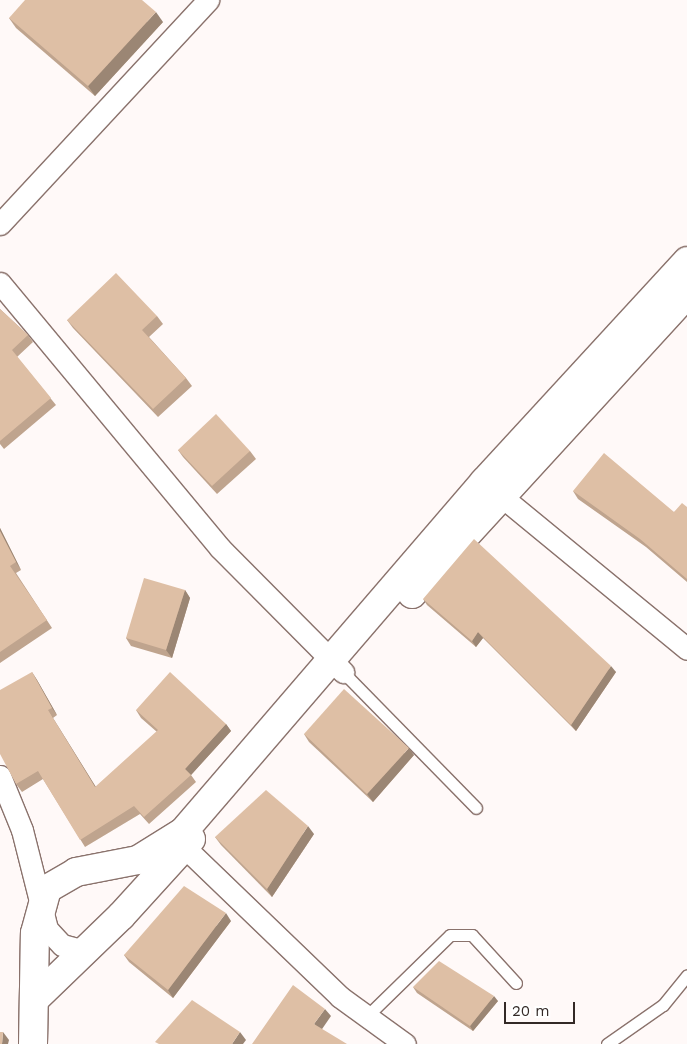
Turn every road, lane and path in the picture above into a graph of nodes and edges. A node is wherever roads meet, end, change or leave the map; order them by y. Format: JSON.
{"nodes":[{"id":1,"x":208,"y":0,"type":"edge"},
{"id":2,"x":0,"y":224,"type":"edge"},
{"id":3,"x":687,"y":261,"type":"edge"},
{"id":4,"x":0,"y":283,"type":"edge"},
{"id":5,"x":687,"y":294,"type":"edge"},
{"id":6,"x":492,"y":489,"type":"junction"},
{"id":7,"x":687,"y":649,"type":"edge"},
{"id":8,"x":337,"y":666,"type":"junction"},
{"id":9,"x":0,"y":776,"type":"edge"},
{"id":10,"x":476,"y":808,"type":"dead end"},
{"id":11,"x":179,"y":842,"type":"junction"},
{"id":12,"x":40,"y":902,"type":"junction"},
{"id":13,"x":84,"y":952,"type":"junction"},
{"id":14,"x":687,"y":975,"type":"edge"},
{"id":15,"x":516,"y":983,"type":"dead end"},
{"id":16,"x":35,"y":999,"type":"junction"},
{"id":17,"x":366,"y":1017,"type":"junction"},
{"id":18,"x":33,"y":1044,"type":"edge"},
{"id":19,"x":405,"y":1044,"type":"edge"},
{"id":20,"x":607,"y":1044,"type":"edge"}],
"edges":[{"from":1,"to":2,"type":"street"},
{"from":3,"to":6,"type":"street"},
{"from":4,"to":8,"type":"street"},
{"from":5,"to":6,"type":"street"},
{"from":6,"to":7,"type":"street"},
{"from":6,"to":8,"type":"street"},
{"from":8,"to":10,"type":"lane"},
{"from":8,"to":11,"type":"street"},
{"from":9,"to":12,"type":"street"},
{"from":11,"to":12,"type":"street"},
{"from":11,"to":13,"type":"street"},
{"from":11,"to":17,"type":"street"},
{"from":12,"to":13,"type":"street"},
{"from":12,"to":16,"type":"street"},
{"from":13,"to":16,"type":"street"},
{"from":14,"to":20,"type":"lane"},
{"from":15,"to":17,"type":"lane"},
{"from":16,"to":18,"type":"street"},
{"from":17,"to":19,"type":"street"}]}
